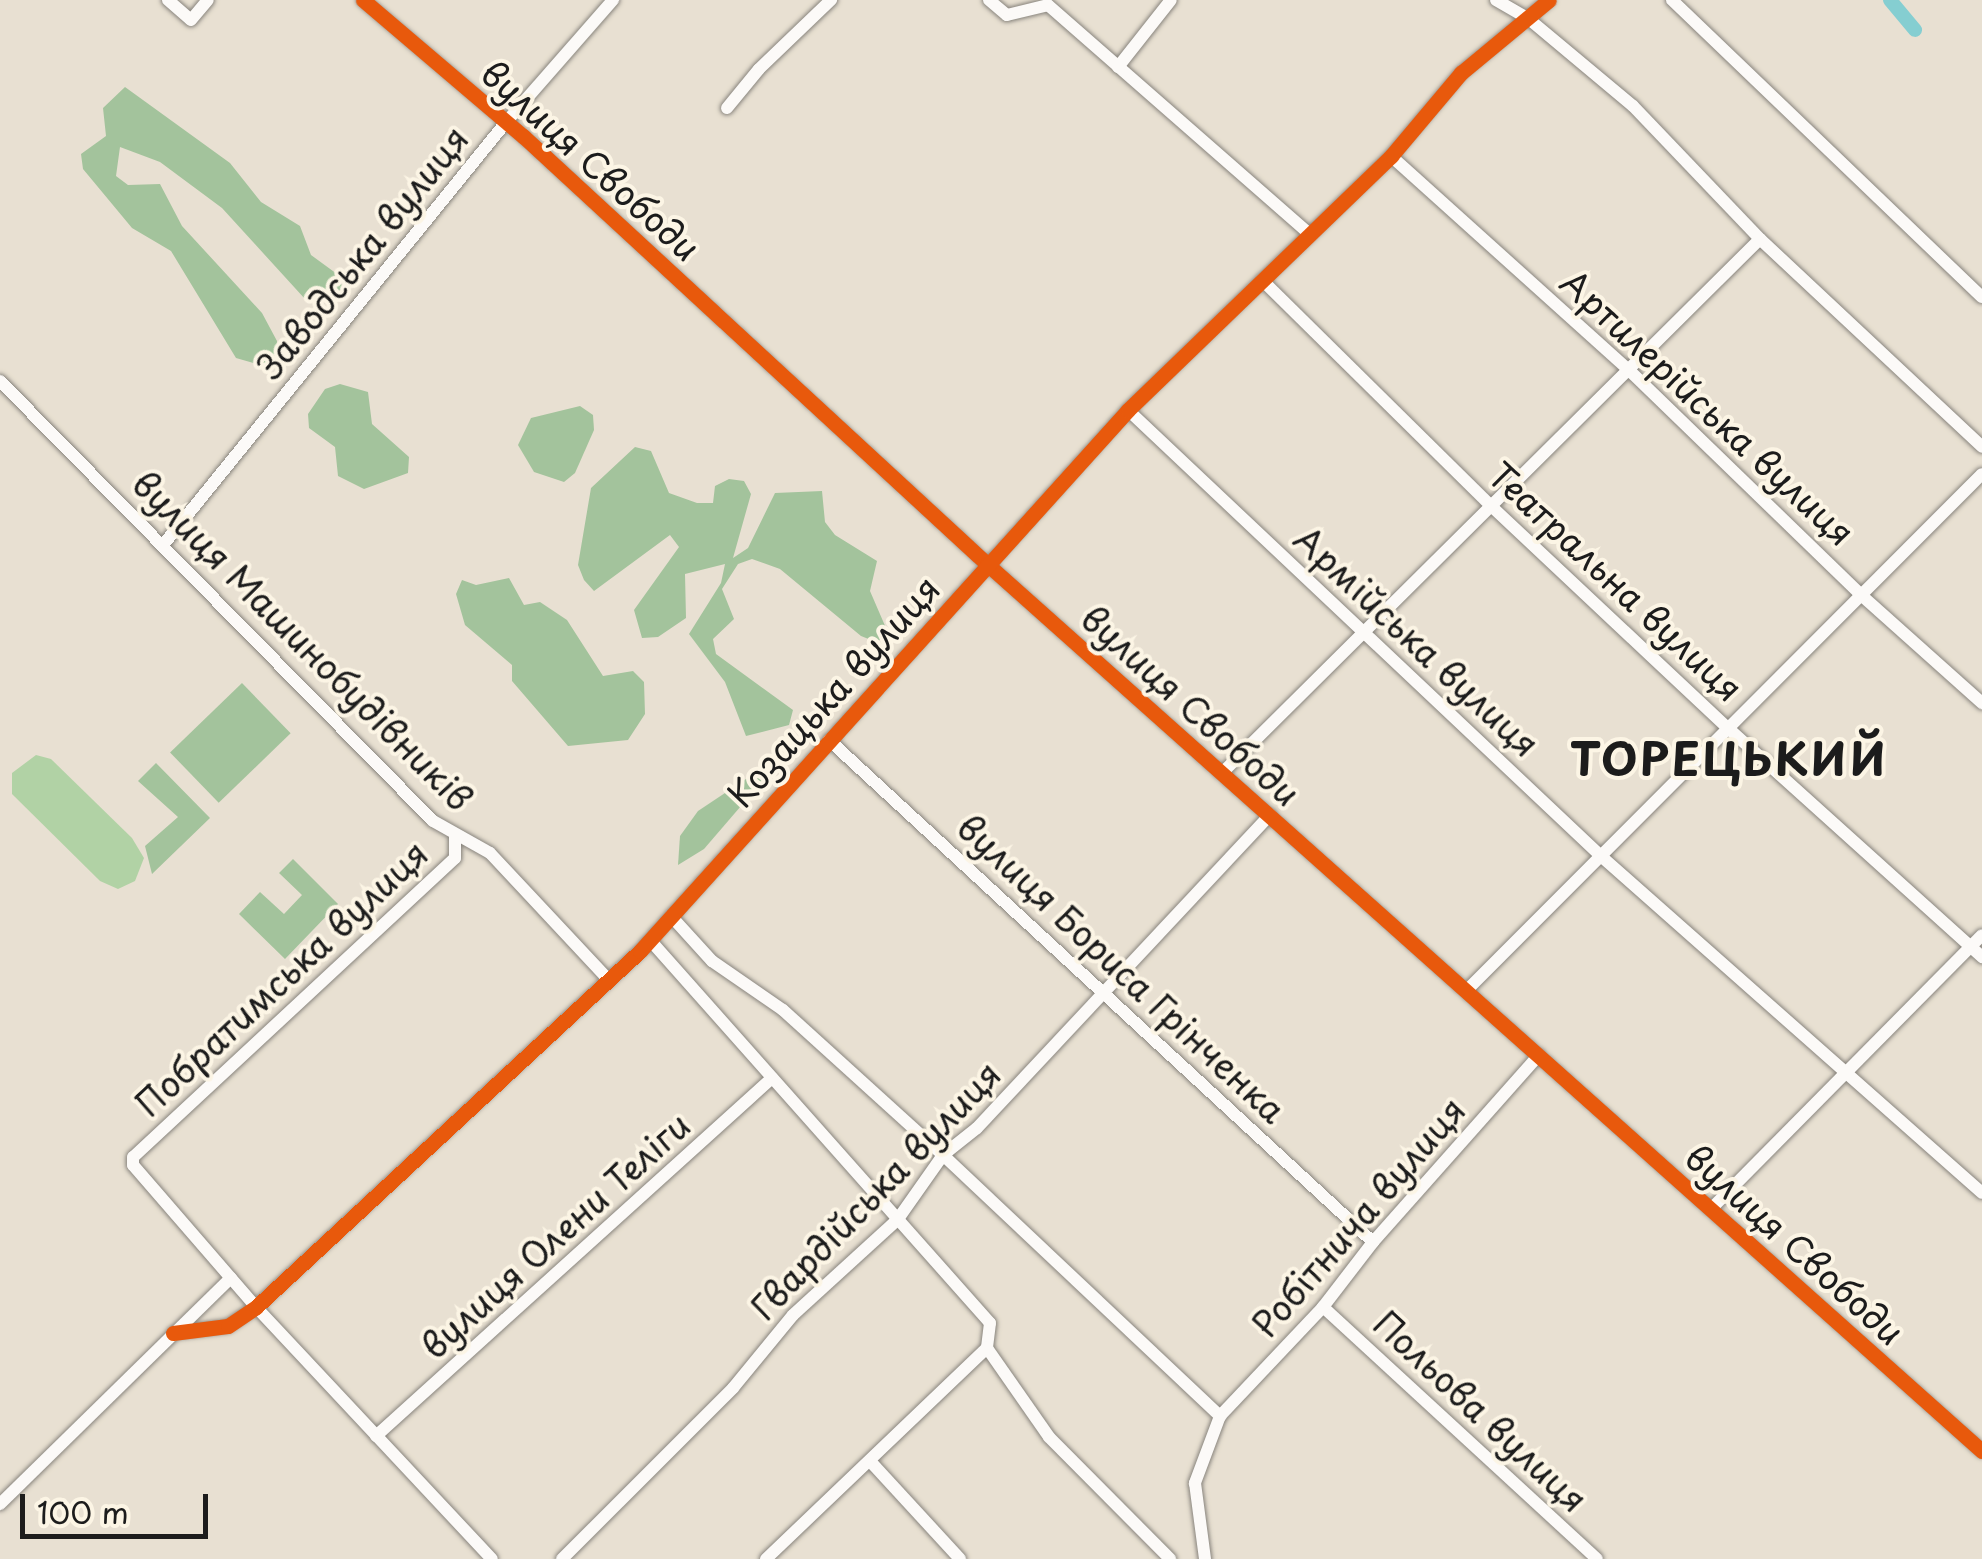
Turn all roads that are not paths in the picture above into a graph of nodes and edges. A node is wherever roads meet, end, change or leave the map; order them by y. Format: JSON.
{"nodes":[{"id":1,"x":168,"y":0,"type":"edge"},
{"id":2,"x":208,"y":0,"type":"edge"},
{"id":3,"x":362,"y":0,"type":"edge"},
{"id":4,"x":613,"y":0,"type":"edge"},
{"id":5,"x":831,"y":0,"type":"edge"},
{"id":6,"x":990,"y":0,"type":"edge"},
{"id":7,"x":1171,"y":0,"type":"edge"},
{"id":8,"x":1496,"y":0,"type":"edge"},
{"id":9,"x":1549,"y":0,"type":"edge"},
{"id":10,"x":1672,"y":0,"type":"edge"},
{"id":11,"x":1530,"y":20,"type":"junction"},
{"id":12,"x":1118,"y":67,"type":"junction"},
{"id":13,"x":727,"y":108,"type":"dead end"},
{"id":14,"x":507,"y":121,"type":"junction"},
{"id":15,"x":1391,"y":156,"type":"junction"},
{"id":16,"x":1310,"y":234,"type":"junction"},
{"id":17,"x":1760,"y":240,"type":"junction"},
{"id":18,"x":1262,"y":280,"type":"junction"},
{"id":19,"x":1982,"y":297,"type":"edge"},
{"id":20,"x":1631,"y":372,"type":"junction"},
{"id":21,"x":0,"y":380,"type":"edge"},
{"id":22,"x":1128,"y":410,"type":"junction"},
{"id":23,"x":1982,"y":447,"type":"edge"},
{"id":24,"x":1982,"y":474,"type":"edge"},
{"id":25,"x":1490,"y":504,"type":"junction"},
{"id":26,"x":163,"y":545,"type":"junction"},
{"id":27,"x":988,"y":564,"type":"junction"},
{"id":28,"x":1860,"y":594,"type":"junction"},
{"id":29,"x":1363,"y":631,"type":"junction"},
{"id":30,"x":1982,"y":702,"type":"edge"},
{"id":31,"x":1728,"y":729,"type":"junction"},
{"id":32,"x":829,"y":740,"type":"junction"},
{"id":33,"x":1222,"y":773,"type":"junction"},
{"id":34,"x":1270,"y":815,"type":"junction"},
{"id":35,"x":455,"y":836,"type":"junction"},
{"id":36,"x":1602,"y":856,"type":"junction"},
{"id":37,"x":670,"y":916,"type":"junction"},
{"id":38,"x":1982,"y":935,"type":"edge"},
{"id":39,"x":650,"y":940,"type":"junction"},
{"id":40,"x":1971,"y":946,"type":"junction"},
{"id":41,"x":1982,"y":956,"type":"edge"},
{"id":42,"x":609,"y":980,"type":"junction"},
{"id":43,"x":1104,"y":991,"type":"junction"},
{"id":44,"x":1466,"y":991,"type":"junction"},
{"id":45,"x":1539,"y":1056,"type":"junction"},
{"id":46,"x":1848,"y":1075,"type":"junction"},
{"id":47,"x":772,"y":1078,"type":"junction"},
{"id":48,"x":942,"y":1155,"type":"junction"},
{"id":49,"x":1982,"y":1192,"type":"edge"},
{"id":50,"x":1712,"y":1210,"type":"junction"},
{"id":51,"x":898,"y":1219,"type":"junction"},
{"id":52,"x":1372,"y":1242,"type":"junction"},
{"id":53,"x":231,"y":1278,"type":"junction"},
{"id":54,"x":256,"y":1307,"type":"junction"},
{"id":55,"x":1324,"y":1307,"type":"junction"},
{"id":56,"x":174,"y":1333,"type":"junction"},
{"id":57,"x":987,"y":1348,"type":"junction"},
{"id":58,"x":1220,"y":1416,"type":"junction"},
{"id":59,"x":376,"y":1436,"type":"junction"},
{"id":60,"x":1982,"y":1451,"type":"edge"},
{"id":61,"x":870,"y":1461,"type":"junction"},
{"id":62,"x":0,"y":1504,"type":"edge"},
{"id":63,"x":492,"y":1559,"type":"edge"},
{"id":64,"x":562,"y":1559,"type":"edge"},
{"id":65,"x":766,"y":1559,"type":"edge"},
{"id":66,"x":960,"y":1559,"type":"edge"},
{"id":67,"x":1170,"y":1559,"type":"edge"},
{"id":68,"x":1205,"y":1559,"type":"edge"},
{"id":69,"x":1597,"y":1559,"type":"edge"}],
"edges":[{"from":1,"to":2,"type":"street"},
{"from":3,"to":14,"type":"street","name":"вулиця Свободи"},
{"from":4,"to":14,"type":"street","name":"Заводська вулиця"},
{"from":5,"to":13,"type":"street"},
{"from":6,"to":12,"type":"street"},
{"from":7,"to":12,"type":"street"},
{"from":8,"to":11,"type":"street"},
{"from":9,"to":11,"type":"street","name":"Козацька вулиця"},
{"from":10,"to":19,"type":"street"},
{"from":11,"to":15,"type":"street","name":"Козацька вулиця"},
{"from":11,"to":17,"type":"street"},
{"from":12,"to":16,"type":"street"},
{"from":14,"to":26,"type":"street","name":"Заводська вулиця"},
{"from":14,"to":27,"type":"street","name":"вулиця Свободи"},
{"from":15,"to":16,"type":"street","name":"Козацька вулиця"},
{"from":15,"to":20,"type":"street","name":"Артилерійська вулиця"},
{"from":16,"to":18,"type":"street","name":"Козацька вулиця"},
{"from":17,"to":20,"type":"street"},
{"from":17,"to":23,"type":"street"},
{"from":18,"to":22,"type":"street","name":"Козацька вулиця"},
{"from":18,"to":25,"type":"street","name":"Театральна вулиця"},
{"from":20,"to":25,"type":"street"},
{"from":20,"to":28,"type":"street","name":"Артилерійська вулиця"},
{"from":21,"to":26,"type":"street","name":"вулиця Машинобудівників"},
{"from":22,"to":27,"type":"street","name":"Козацька вулиця"},
{"from":22,"to":29,"type":"street","name":"Армійська вулиця"},
{"from":24,"to":28,"type":"street"},
{"from":25,"to":29,"type":"street"},
{"from":25,"to":31,"type":"street","name":"Театральна вулиця"},
{"from":26,"to":35,"type":"street","name":"вулиця Машинобудівників"},
{"from":27,"to":32,"type":"street","name":"Козацька вулиця"},
{"from":27,"to":33,"type":"street","name":"вулиця Свободи"},
{"from":28,"to":30,"type":"street","name":"Артилерійська вулиця"},
{"from":28,"to":31,"type":"street"},
{"from":29,"to":33,"type":"street"},
{"from":29,"to":36,"type":"street","name":"Армійська вулиця"},
{"from":31,"to":36,"type":"street"},
{"from":31,"to":40,"type":"street","name":"Театральна вулиця"},
{"from":32,"to":37,"type":"street","name":"Козацька вулиця"},
{"from":32,"to":43,"type":"street","name":"вулиця Бориса Грінченка"},
{"from":33,"to":34,"type":"street","name":"вулиця Свободи"},
{"from":34,"to":43,"type":"street","name":"Гвардійська вулиця"},
{"from":34,"to":44,"type":"street","name":"вулиця Свободи"},
{"from":35,"to":42,"type":"street","name":"вулиця Машинобудівників"},
{"from":35,"to":53,"type":"street","name":"Побратимська вулиця"},
{"from":36,"to":44,"type":"street"},
{"from":36,"to":46,"type":"street","name":"Армійська вулиця"},
{"from":37,"to":39,"type":"street","name":"Козацька вулиця"},
{"from":37,"to":48,"type":"street"},
{"from":38,"to":40,"type":"street"},
{"from":39,"to":42,"type":"street","name":"Козацька вулиця"},
{"from":39,"to":47,"type":"street"},
{"from":40,"to":41,"type":"street","name":"Театральна вулиця"},
{"from":40,"to":46,"type":"street"},
{"from":42,"to":54,"type":"street","name":"Козацька вулиця"},
{"from":43,"to":48,"type":"street","name":"Гвардійська вулиця"},
{"from":43,"to":52,"type":"street","name":"вулиця Бориса Грінченка"},
{"from":44,"to":45,"type":"street","name":"вулиця Свободи"},
{"from":45,"to":50,"type":"street","name":"вулиця Свободи"},
{"from":45,"to":52,"type":"street","name":"Робітнича вулиця"},
{"from":46,"to":49,"type":"street","name":"Армійська вулиця"},
{"from":46,"to":50,"type":"street"},
{"from":47,"to":51,"type":"street"},
{"from":47,"to":59,"type":"street","name":"вулиця Олени Теліги"},
{"from":48,"to":51,"type":"street","name":"Гвардійська вулиця"},
{"from":48,"to":58,"type":"street"},
{"from":50,"to":60,"type":"street","name":"вулиця Свободи"},
{"from":51,"to":57,"type":"street"},
{"from":51,"to":64,"type":"street","name":"Гвардійська вулиця"},
{"from":52,"to":55,"type":"street","name":"Робітнича вулиця"},
{"from":53,"to":54,"type":"street"},
{"from":53,"to":56,"type":"street"},
{"from":54,"to":56,"type":"street","name":"Козацька вулиця"},
{"from":54,"to":59,"type":"street"},
{"from":55,"to":58,"type":"street","name":"Робітнича вулиця"},
{"from":55,"to":69,"type":"street","name":"Польова вулиця"},
{"from":56,"to":62,"type":"street"},
{"from":57,"to":61,"type":"street"},
{"from":57,"to":67,"type":"street"},
{"from":58,"to":68,"type":"street"},
{"from":59,"to":63,"type":"street"},
{"from":61,"to":65,"type":"street"},
{"from":61,"to":66,"type":"street"}]}
